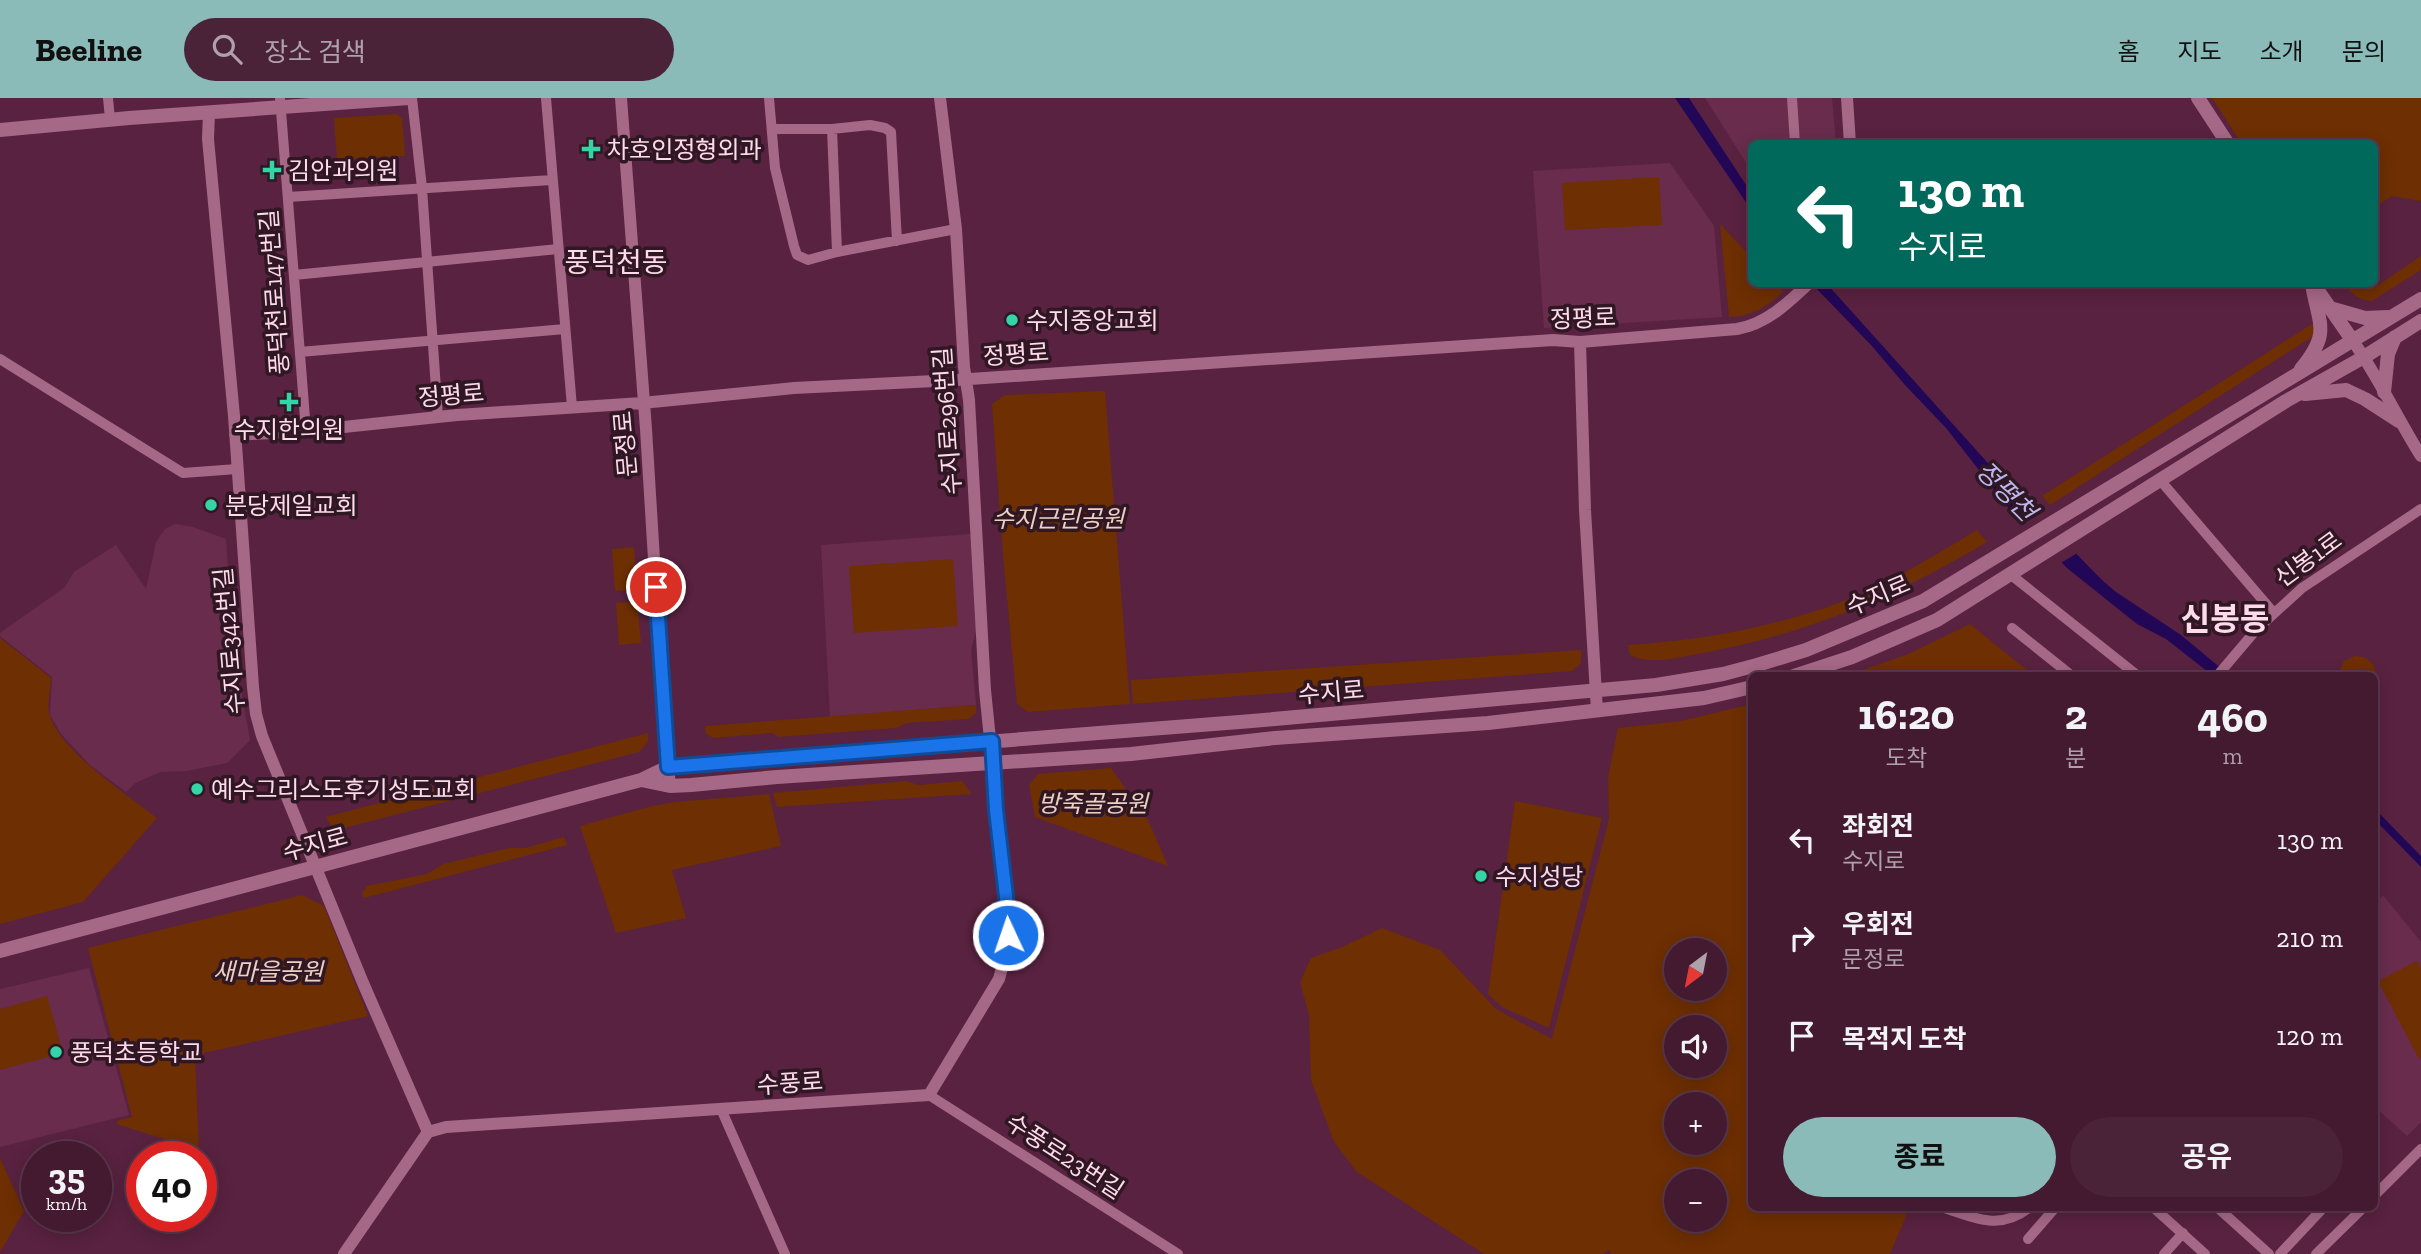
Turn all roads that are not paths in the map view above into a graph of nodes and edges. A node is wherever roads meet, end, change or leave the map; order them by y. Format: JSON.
{"nodes":[{"id":1,"x":108,"y":98,"type":"edge"},
{"id":2,"x":411,"y":98,"type":"edge"},
{"id":3,"x":545,"y":98,"type":"edge"},
{"id":4,"x":621,"y":98,"type":"edge"},
{"id":5,"x":769,"y":98,"type":"edge"},
{"id":6,"x":940,"y":98,"type":"edge"},
{"id":7,"x":1792,"y":98,"type":"edge"},
{"id":8,"x":1847,"y":98,"type":"edge"},
{"id":9,"x":2198,"y":98,"type":"edge"},
{"id":10,"x":281,"y":102,"type":"edge"},
{"id":11,"x":209,"y":112,"type":"junction"},
{"id":12,"x":110,"y":119,"type":"junction"},
{"id":13,"x":0,"y":130,"type":"edge"},
{"id":14,"x":772,"y":130,"type":"junction"},
{"id":15,"x":832,"y":130,"type":"junction"},
{"id":16,"x":1795,"y":140,"type":"edge"},
{"id":17,"x":1850,"y":140,"type":"edge"},
{"id":18,"x":2225,"y":140,"type":"edge"},
{"id":19,"x":552,"y":180,"type":"junction"},
{"id":20,"x":422,"y":188,"type":"junction"},
{"id":21,"x":288,"y":197,"type":"junction"},
{"id":22,"x":956,"y":229,"type":"junction"},
{"id":23,"x":897,"y":241,"type":"junction"},
{"id":24,"x":558,"y":249,"type":"junction"},
{"id":25,"x":837,"y":252,"type":"junction"},
{"id":26,"x":426,"y":260,"type":"junction"},
{"id":27,"x":294,"y":275,"type":"junction"},
{"id":28,"x":1805,"y":287,"type":"edge"},
{"id":29,"x":2314,"y":287,"type":"edge"},
{"id":30,"x":2315,"y":287,"type":"edge"},
{"id":31,"x":2421,"y":299,"type":"edge"},
{"id":32,"x":2330,"y":308,"type":"junction"},
{"id":33,"x":2393,"y":316,"type":"junction"},
{"id":34,"x":2421,"y":321,"type":"edge"},
{"id":35,"x":565,"y":329,"type":"junction"},
{"id":36,"x":2395,"y":337,"type":"junction"},
{"id":37,"x":432,"y":340,"type":"junction"},
{"id":38,"x":2353,"y":341,"type":"junction"},
{"id":39,"x":1580,"y":342,"type":"junction"},
{"id":40,"x":300,"y":352,"type":"junction"},
{"id":41,"x":2364,"y":357,"type":"junction"},
{"id":42,"x":0,"y":359,"type":"edge"},
{"id":43,"x":2295,"y":376,"type":"junction"},
{"id":44,"x":966,"y":379,"type":"junction"},
{"id":45,"x":2385,"y":392,"type":"junction"},
{"id":46,"x":2297,"y":395,"type":"junction"},
{"id":47,"x":642,"y":404,"type":"junction"},
{"id":48,"x":572,"y":407,"type":"junction"},
{"id":49,"x":438,"y":417,"type":"junction"},
{"id":50,"x":2399,"y":421,"type":"junction"},
{"id":51,"x":306,"y":431,"type":"junction"},
{"id":52,"x":235,"y":435,"type":"junction"},
{"id":53,"x":2421,"y":456,"type":"edge"},
{"id":54,"x":237,"y":469,"type":"junction"},
{"id":55,"x":2160,"y":480,"type":"junction"},
{"id":56,"x":2421,"y":509,"type":"edge"},
{"id":57,"x":2016,"y":570,"type":"junction"},
{"id":58,"x":2273,"y":612,"type":"junction"},
{"id":59,"x":2012,"y":628,"type":"dead end"},
{"id":60,"x":1806,"y":672,"type":"edge"},
{"id":61,"x":2067,"y":672,"type":"edge"},
{"id":62,"x":2133,"y":672,"type":"edge"},
{"id":63,"x":2220,"y":672,"type":"edge"},
{"id":64,"x":1748,"y":688,"type":"edge"},
{"id":65,"x":1596,"y":690,"type":"junction"},
{"id":66,"x":1597,"y":710,"type":"junction"},
{"id":67,"x":992,"y":741,"type":"junction"},
{"id":68,"x":994,"y":764,"type":"junction"},
{"id":69,"x":668,"y":767,"type":"junction"},
{"id":70,"x":641,"y":780,"type":"junction"},
{"id":71,"x":670,"y":786,"type":"junction"},
{"id":72,"x":317,"y":867,"type":"junction"},
{"id":73,"x":0,"y":951,"type":"edge"},
{"id":74,"x":929,"y":1095,"type":"junction"},
{"id":75,"x":722,"y":1109,"type":"junction"},
{"id":76,"x":428,"y":1132,"type":"junction"},
{"id":77,"x":2421,"y":1149,"type":"edge"},
{"id":78,"x":2378,"y":1192,"type":"edge"},
{"id":79,"x":1953,"y":1211,"type":"edge"},
{"id":80,"x":2024,"y":1211,"type":"edge"},
{"id":81,"x":2052,"y":1211,"type":"edge"},
{"id":82,"x":2157,"y":1211,"type":"edge"},
{"id":83,"x":2221,"y":1211,"type":"edge"},
{"id":84,"x":2320,"y":1211,"type":"edge"},
{"id":85,"x":2360,"y":1211,"type":"edge"},
{"id":86,"x":2183,"y":1233,"type":"junction"},
{"id":87,"x":2028,"y":1239,"type":"dead end"},
{"id":88,"x":344,"y":1254,"type":"edge"},
{"id":89,"x":785,"y":1254,"type":"edge"},
{"id":90,"x":1178,"y":1254,"type":"edge"},
{"id":91,"x":2164,"y":1254,"type":"edge"},
{"id":92,"x":2205,"y":1254,"type":"edge"},
{"id":93,"x":2269,"y":1254,"type":"edge"},
{"id":94,"x":2280,"y":1254,"type":"edge"},
{"id":95,"x":2316,"y":1254,"type":"edge"}],
"edges":[{"from":1,"to":12,"type":"street"},
{"from":2,"to":10,"type":"main road"},
{"from":2,"to":20,"type":"street"},
{"from":3,"to":19,"type":"street"},
{"from":4,"to":47,"type":"street","name":"문정로"},
{"from":5,"to":14,"type":"street"},
{"from":6,"to":22,"type":"street","name":"수지로296번길"},
{"from":7,"to":16,"type":"street"},
{"from":8,"to":17,"type":"street"},
{"from":9,"to":18,"type":"main road"},
{"from":10,"to":11,"type":"main road"},
{"from":10,"to":21,"type":"street","name":"풍덕천로147번길"},
{"from":11,"to":12,"type":"main road"},
{"from":11,"to":52,"type":"street","name":"수지로342번길"},
{"from":12,"to":13,"type":"main road"},
{"from":14,"to":15,"type":"street"},
{"from":14,"to":25,"type":"street"},
{"from":15,"to":23,"type":"street"},
{"from":15,"to":25,"type":"street"},
{"from":19,"to":20,"type":"street"},
{"from":19,"to":24,"type":"street"},
{"from":20,"to":21,"type":"street"},
{"from":20,"to":26,"type":"street"},
{"from":21,"to":27,"type":"street","name":"풍덕천로147번길"},
{"from":22,"to":23,"type":"street"},
{"from":22,"to":44,"type":"street","name":"수지로296번길"},
{"from":23,"to":25,"type":"street"},
{"from":24,"to":26,"type":"street"},
{"from":24,"to":35,"type":"street"},
{"from":26,"to":27,"type":"street"},
{"from":26,"to":37,"type":"street"},
{"from":27,"to":40,"type":"street","name":"풍덕천로147번길"},
{"from":28,"to":39,"type":"street","name":"정평로"},
{"from":29,"to":43,"type":"main road"},
{"from":30,"to":32,"type":"main road"},
{"from":31,"to":33,"type":"main road"},
{"from":32,"to":33,"type":"main road"},
{"from":32,"to":38,"type":"main road"},
{"from":33,"to":38,"type":"main road"},
{"from":34,"to":36,"type":"main road"},
{"from":35,"to":37,"type":"street"},
{"from":35,"to":48,"type":"street"},
{"from":36,"to":41,"type":"main road"},
{"from":36,"to":45,"type":"main road"},
{"from":37,"to":40,"type":"street"},
{"from":37,"to":49,"type":"street"},
{"from":38,"to":41,"type":"street"},
{"from":38,"to":43,"type":"main road"},
{"from":39,"to":44,"type":"street","name":"정평로"},
{"from":39,"to":65,"type":"street"},
{"from":40,"to":51,"type":"street","name":"풍덕천로147번길"},
{"from":41,"to":45,"type":"street"},
{"from":41,"to":46,"type":"main road"},
{"from":42,"to":54,"type":"street"},
{"from":43,"to":65,"type":"main road","name":"수지로"},
{"from":44,"to":47,"type":"street","name":"정평로"},
{"from":44,"to":67,"type":"street","name":"수지로296번길"},
{"from":45,"to":50,"type":"street"},
{"from":46,"to":50,"type":"main road"},
{"from":46,"to":55,"type":"main road"},
{"from":47,"to":48,"type":"street","name":"정평로"},
{"from":47,"to":69,"type":"street","name":"문정로"},
{"from":48,"to":49,"type":"street","name":"정평로"},
{"from":49,"to":51,"type":"street","name":"정평로"},
{"from":50,"to":53,"type":"street"},
{"from":51,"to":52,"type":"street","name":"정평로"},
{"from":52,"to":54,"type":"street","name":"수지로342번길"},
{"from":54,"to":72,"type":"street","name":"수지로342번길"},
{"from":55,"to":57,"type":"main road","name":"수지로"},
{"from":55,"to":58,"type":"street"},
{"from":56,"to":58,"type":"street","name":"신봉1로"},
{"from":57,"to":60,"type":"main road","name":"수지로"},
{"from":57,"to":62,"type":"street"},
{"from":58,"to":63,"type":"street","name":"신봉1로"},
{"from":59,"to":61,"type":"street"},
{"from":64,"to":66,"type":"main road","name":"수지로"},
{"from":65,"to":66,"type":"street"},
{"from":65,"to":67,"type":"main road","name":"수지로"},
{"from":66,"to":68,"type":"main road","name":"수지로"},
{"from":67,"to":68,"type":"street"},
{"from":67,"to":69,"type":"main road","name":"수지로"},
{"from":68,"to":71,"type":"main road","name":"수지로"},
{"from":68,"to":74,"type":"street"},
{"from":69,"to":70,"type":"main road","name":"수지로"},
{"from":69,"to":71,"type":"street","name":"문정로"},
{"from":70,"to":71,"type":"main road","name":"수지로"},
{"from":70,"to":72,"type":"main road","name":"수지로"},
{"from":72,"to":73,"type":"main road","name":"수지로"},
{"from":72,"to":76,"type":"street","name":"수지로342번길"},
{"from":74,"to":75,"type":"street","name":"수풍로"},
{"from":74,"to":90,"type":"street","name":"수풍로23번길"},
{"from":75,"to":76,"type":"street","name":"수풍로"},
{"from":75,"to":89,"type":"street"},
{"from":76,"to":88,"type":"street"},
{"from":77,"to":78,"type":"street"},
{"from":79,"to":80,"type":"street"},
{"from":81,"to":87,"type":"street"},
{"from":82,"to":86,"type":"street"},
{"from":83,"to":93,"type":"street"},
{"from":84,"to":94,"type":"street"},
{"from":85,"to":95,"type":"street"},
{"from":86,"to":91,"type":"street"},
{"from":86,"to":92,"type":"street"}]}
